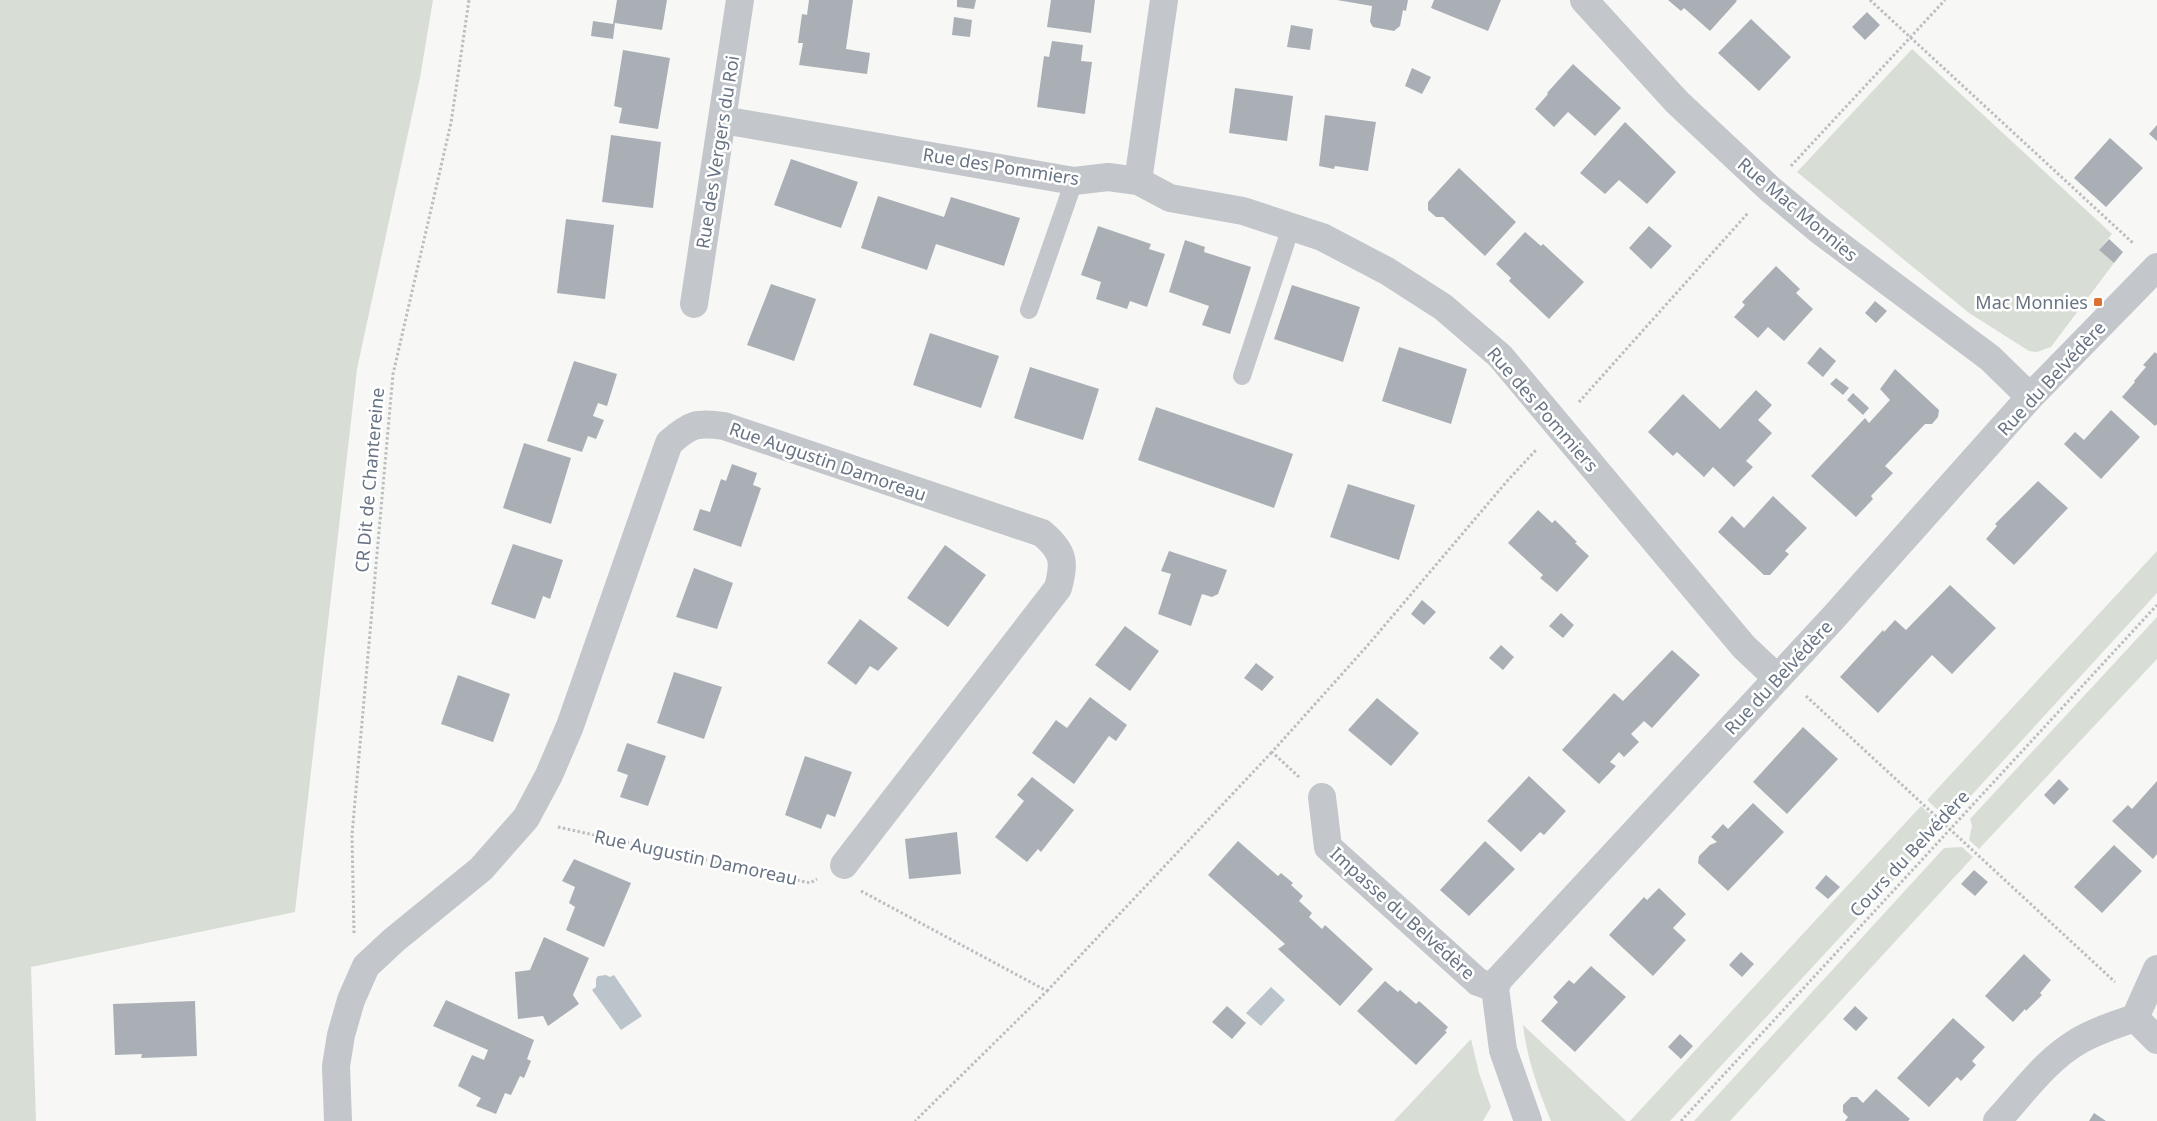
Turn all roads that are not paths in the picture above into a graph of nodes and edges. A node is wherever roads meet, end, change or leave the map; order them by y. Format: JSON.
{"nodes":[{"id":1,"x":740,"y":0,"type":"edge"},
{"id":2,"x":1164,"y":0,"type":"edge"},
{"id":3,"x":1584,"y":0,"type":"edge"},
{"id":4,"x":723,"y":120,"type":"junction"},
{"id":5,"x":1074,"y":181,"type":"junction"},
{"id":6,"x":1138,"y":181,"type":"junction"},
{"id":7,"x":1291,"y":226,"type":"junction"},
{"id":8,"x":2148,"y":258,"type":"edge"},
{"id":9,"x":694,"y":304,"type":"dead end"},
{"id":10,"x":1030,"y":310,"type":"dead end"},
{"id":11,"x":1242,"y":376,"type":"dead end"},
{"id":12,"x":2030,"y":397,"type":"junction"},
{"id":13,"x":1777,"y":678,"type":"junction"},
{"id":14,"x":1322,"y":797,"type":"road end"},
{"id":15,"x":837,"y":870,"type":"road end"},
{"id":16,"x":2157,"y":969,"type":"edge"},
{"id":17,"x":1495,"y":988,"type":"junction"},
{"id":18,"x":2135,"y":1018,"type":"junction"},
{"id":19,"x":2157,"y":1040,"type":"edge"},
{"id":20,"x":338,"y":1121,"type":"edge"},
{"id":21,"x":1528,"y":1121,"type":"edge"},
{"id":22,"x":1997,"y":1121,"type":"edge"}],
"edges":[{"from":1,"to":4,"type":"street","name":"Rue des Vergers du Roi"},
{"from":2,"to":6,"type":"street"},
{"from":3,"to":12,"type":"street","name":"Rue Mac Monnies"},
{"from":4,"to":5,"type":"street","name":"Rue des Pommiers"},
{"from":4,"to":9,"type":"street","name":"Rue des Vergers du Roi"},
{"from":5,"to":6,"type":"street","name":"Rue des Pommiers"},
{"from":5,"to":10,"type":"lane"},
{"from":6,"to":7,"type":"street","name":"Rue des Pommiers"},
{"from":7,"to":11,"type":"lane"},
{"from":7,"to":13,"type":"street","name":"Rue des Pommiers"},
{"from":8,"to":12,"type":"street","name":"Rue du Belvédère"},
{"from":12,"to":13,"type":"street","name":"Rue du Belvédère"},
{"from":13,"to":17,"type":"street","name":"Rue du Belvédère"},
{"from":14,"to":17,"type":"street","name":"Impasse du Belvédère"},
{"from":15,"to":20,"type":"street","name":"Rue Augustin Damoreau"},
{"from":16,"to":18,"type":"street"},
{"from":17,"to":21,"type":"street"},
{"from":18,"to":19,"type":"street"},
{"from":18,"to":22,"type":"street"}]}
